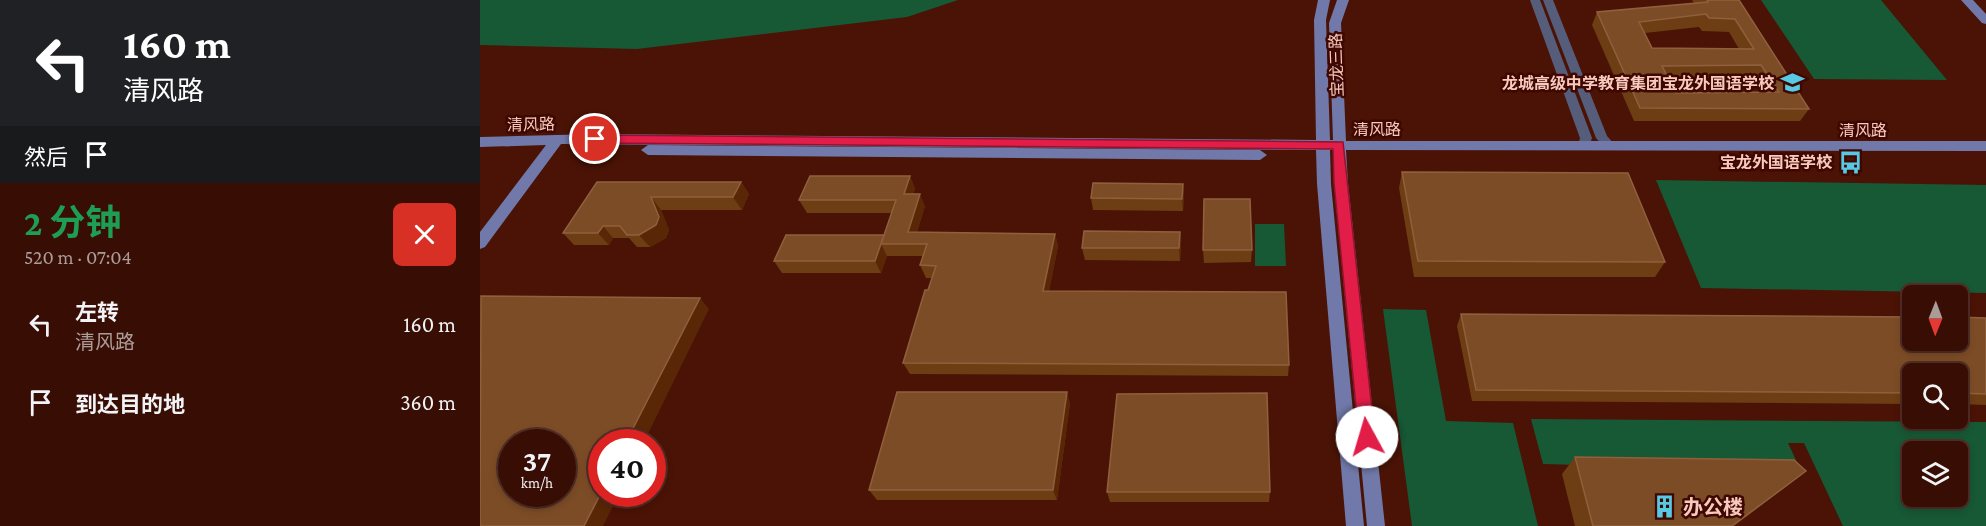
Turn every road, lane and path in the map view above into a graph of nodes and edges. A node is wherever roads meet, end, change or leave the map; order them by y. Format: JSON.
{"nodes":[{"id":1,"x":1324,"y":0,"type":"edge"},
{"id":2,"x":1343,"y":0,"type":"edge"},
{"id":3,"x":1535,"y":0,"type":"edge"},
{"id":4,"x":1548,"y":0,"type":"edge"},
{"id":5,"x":1967,"y":0,"type":"edge"},
{"id":6,"x":1986,"y":21,"type":"edge"},
{"id":7,"x":480,"y":142,"type":"edge"},
{"id":8,"x":554,"y":145,"type":"junction"},
{"id":9,"x":1584,"y":146,"type":"junction"},
{"id":10,"x":1610,"y":146,"type":"junction"},
{"id":11,"x":1986,"y":146,"type":"edge"},
{"id":12,"x":1331,"y":150,"type":"junction"},
{"id":13,"x":480,"y":152,"type":"edge"},
{"id":14,"x":1986,"y":157,"type":"edge"},
{"id":15,"x":480,"y":243,"type":"edge"},
{"id":16,"x":1355,"y":526,"type":"edge"},
{"id":17,"x":1376,"y":526,"type":"edge"}],
"edges":[{"from":1,"to":12,"type":"street","name":"宝龙三路"},
{"from":2,"to":12,"type":"street","name":"宝龙三路"},
{"from":3,"to":9,"type":"street"},
{"from":4,"to":10,"type":"street"},
{"from":5,"to":6,"type":"street"},
{"from":7,"to":8,"type":"street","name":"清风路"},
{"from":8,"to":12,"type":"street","name":"清风路"},
{"from":8,"to":13,"type":"street","name":"清风路"},
{"from":8,"to":15,"type":"street"},
{"from":9,"to":10,"type":"street","name":"清风路"},
{"from":9,"to":12,"type":"street","name":"清风路"},
{"from":10,"to":11,"type":"street","name":"清风路"},
{"from":12,"to":14,"type":"street","name":"清风路"},
{"from":12,"to":16,"type":"street","name":"宝龙三路"},
{"from":12,"to":17,"type":"street","name":"宝龙三路"}]}
